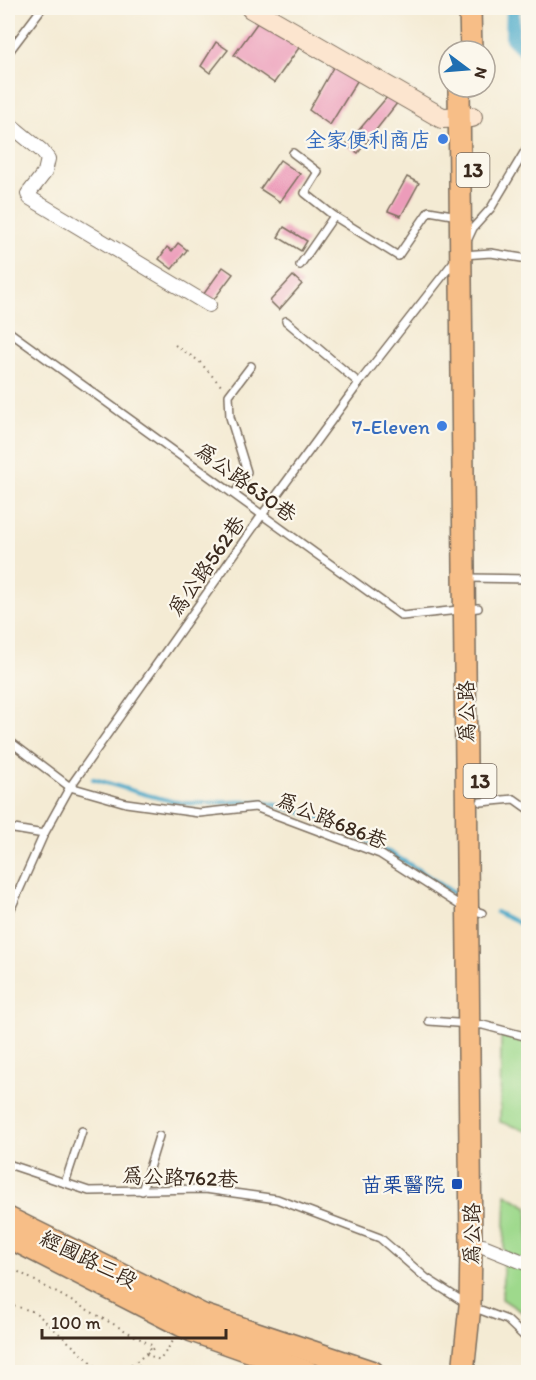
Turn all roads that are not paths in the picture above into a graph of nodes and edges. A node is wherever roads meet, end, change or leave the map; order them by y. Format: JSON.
{"nodes":[{"id":1,"x":42,"y":8,"type":"edge"},
{"id":2,"x":251,"y":8,"type":"edge"},
{"id":3,"x":458,"y":8,"type":"edge"},
{"id":4,"x":470,"y":8,"type":"edge"},
{"id":5,"x":458,"y":39,"type":"edge"},
{"id":6,"x":471,"y":39,"type":"edge"},
{"id":7,"x":8,"y":53,"type":"edge"},
{"id":8,"x":462,"y":99,"type":"edge"},
{"id":9,"x":470,"y":99,"type":"edge"},
{"id":10,"x":466,"y":118,"type":"junction"},
{"id":11,"x":8,"y":123,"type":"edge"},
{"id":12,"x":528,"y":146,"type":"edge"},
{"id":13,"x":293,"y":153,"type":"dead end"},
{"id":14,"x":334,"y":216,"type":"junction"},
{"id":15,"x":467,"y":222,"type":"junction"},
{"id":16,"x":468,"y":254,"type":"junction"},
{"id":17,"x":528,"y":259,"type":"edge"},
{"id":18,"x":300,"y":265,"type":"dead end"},
{"id":19,"x":209,"y":305,"type":"dead end"},
{"id":20,"x":286,"y":321,"type":"dead end"},
{"id":21,"x":8,"y":331,"type":"edge"},
{"id":22,"x":251,"y":366,"type":"dead end"},
{"id":23,"x":359,"y":383,"type":"junction"},
{"id":24,"x":236,"y":494,"type":"junction"},
{"id":25,"x":262,"y":515,"type":"junction"},
{"id":26,"x":472,"y":578,"type":"junction"},
{"id":27,"x":528,"y":579,"type":"edge"},
{"id":28,"x":471,"y":609,"type":"junction"},
{"id":29,"x":8,"y":740,"type":"edge"},
{"id":30,"x":70,"y":787,"type":"junction"},
{"id":31,"x":481,"y":802,"type":"junction"},
{"id":32,"x":528,"y":809,"type":"edge"},
{"id":33,"x":8,"y":828,"type":"edge"},
{"id":34,"x":44,"y":834,"type":"junction"},
{"id":35,"x":476,"y":911,"type":"junction"},
{"id":36,"x":8,"y":915,"type":"edge"},
{"id":37,"x":429,"y":1021,"type":"dead end"},
{"id":38,"x":476,"y":1025,"type":"junction"},
{"id":39,"x":528,"y":1037,"type":"edge"},
{"id":40,"x":82,"y":1131,"type":"dead end"},
{"id":41,"x":159,"y":1136,"type":"dead end"},
{"id":42,"x":8,"y":1164,"type":"edge"},
{"id":43,"x":65,"y":1183,"type":"junction"},
{"id":44,"x":142,"y":1191,"type":"junction"},
{"id":45,"x":8,"y":1218,"type":"edge"},
{"id":46,"x":8,"y":1237,"type":"edge"},
{"id":47,"x":477,"y":1246,"type":"junction"},
{"id":48,"x":528,"y":1264,"type":"edge"},
{"id":49,"x":477,"y":1307,"type":"junction"},
{"id":50,"x":528,"y":1340,"type":"edge"},
{"id":51,"x":308,"y":1372,"type":"edge"},
{"id":52,"x":373,"y":1372,"type":"edge"},
{"id":53,"x":463,"y":1372,"type":"edge"},
{"id":54,"x":477,"y":1372,"type":"edge"}],
"edges":[{"from":1,"to":7,"type":"lane"},
{"from":2,"to":10,"type":"street"},
{"from":3,"to":5,"type":"main road"},
{"from":4,"to":6,"type":"main road"},
{"from":8,"to":10,"type":"main road","name":"為公路","number":"13"},
{"from":9,"to":10,"type":"main road","name":"為公路","number":"13"},
{"from":10,"to":15,"type":"main road","name":"為公路","number":"13"},
{"from":11,"to":19,"type":"street"},
{"from":12,"to":15,"type":"lane"},
{"from":13,"to":14,"type":"lane"},
{"from":14,"to":15,"type":"lane"},
{"from":14,"to":18,"type":"lane"},
{"from":15,"to":16,"type":"main road","name":"為公路","number":"13"},
{"from":16,"to":17,"type":"lane"},
{"from":16,"to":23,"type":"lane","name":"為公路562巷"},
{"from":16,"to":26,"type":"main road","name":"為公路","number":"13"},
{"from":20,"to":23,"type":"lane"},
{"from":21,"to":24,"type":"lane","name":"為公路630巷"},
{"from":22,"to":24,"type":"lane"},
{"from":23,"to":25,"type":"lane","name":"為公路562巷"},
{"from":24,"to":25,"type":"lane","name":"為公路630巷"},
{"from":25,"to":28,"type":"lane","name":"為公路630巷"},
{"from":25,"to":30,"type":"lane","name":"為公路562巷"},
{"from":26,"to":27,"type":"lane"},
{"from":26,"to":28,"type":"main road","name":"為公路","number":"13"},
{"from":28,"to":31,"type":"main road","name":"為公路","number":"13"},
{"from":28,"to":35,"type":"main road","name":"為公路","number":"13"},
{"from":29,"to":30,"type":"lane","name":"為公路686巷"},
{"from":30,"to":34,"type":"lane","name":"為公路562巷"},
{"from":30,"to":35,"type":"lane","name":"為公路686巷"},
{"from":31,"to":32,"type":"lane"},
{"from":31,"to":35,"type":"main road","name":"為公路","number":"13"},
{"from":33,"to":34,"type":"lane"},
{"from":34,"to":36,"type":"lane","name":"為公路562巷"},
{"from":35,"to":38,"type":"main road","name":"為公路","number":"13"},
{"from":37,"to":38,"type":"lane"},
{"from":38,"to":39,"type":"lane"},
{"from":38,"to":47,"type":"main road","name":"為公路","number":"13"},
{"from":40,"to":43,"type":"lane"},
{"from":41,"to":44,"type":"lane"},
{"from":42,"to":43,"type":"lane","name":"為公路762巷"},
{"from":43,"to":44,"type":"lane","name":"為公路762巷"},
{"from":44,"to":49,"type":"lane","name":"為公路762巷"},
{"from":45,"to":52,"type":"main road","name":"經國路三段"},
{"from":46,"to":51,"type":"main road","name":"經國路三段"},
{"from":47,"to":48,"type":"street"},
{"from":47,"to":49,"type":"main road","name":"為公路","number":"13"},
{"from":49,"to":50,"type":"lane","name":"為公路762巷"},
{"from":49,"to":53,"type":"main road","name":"為公路","number":"13"},
{"from":49,"to":54,"type":"main road","name":"為公路","number":"13"}]}
